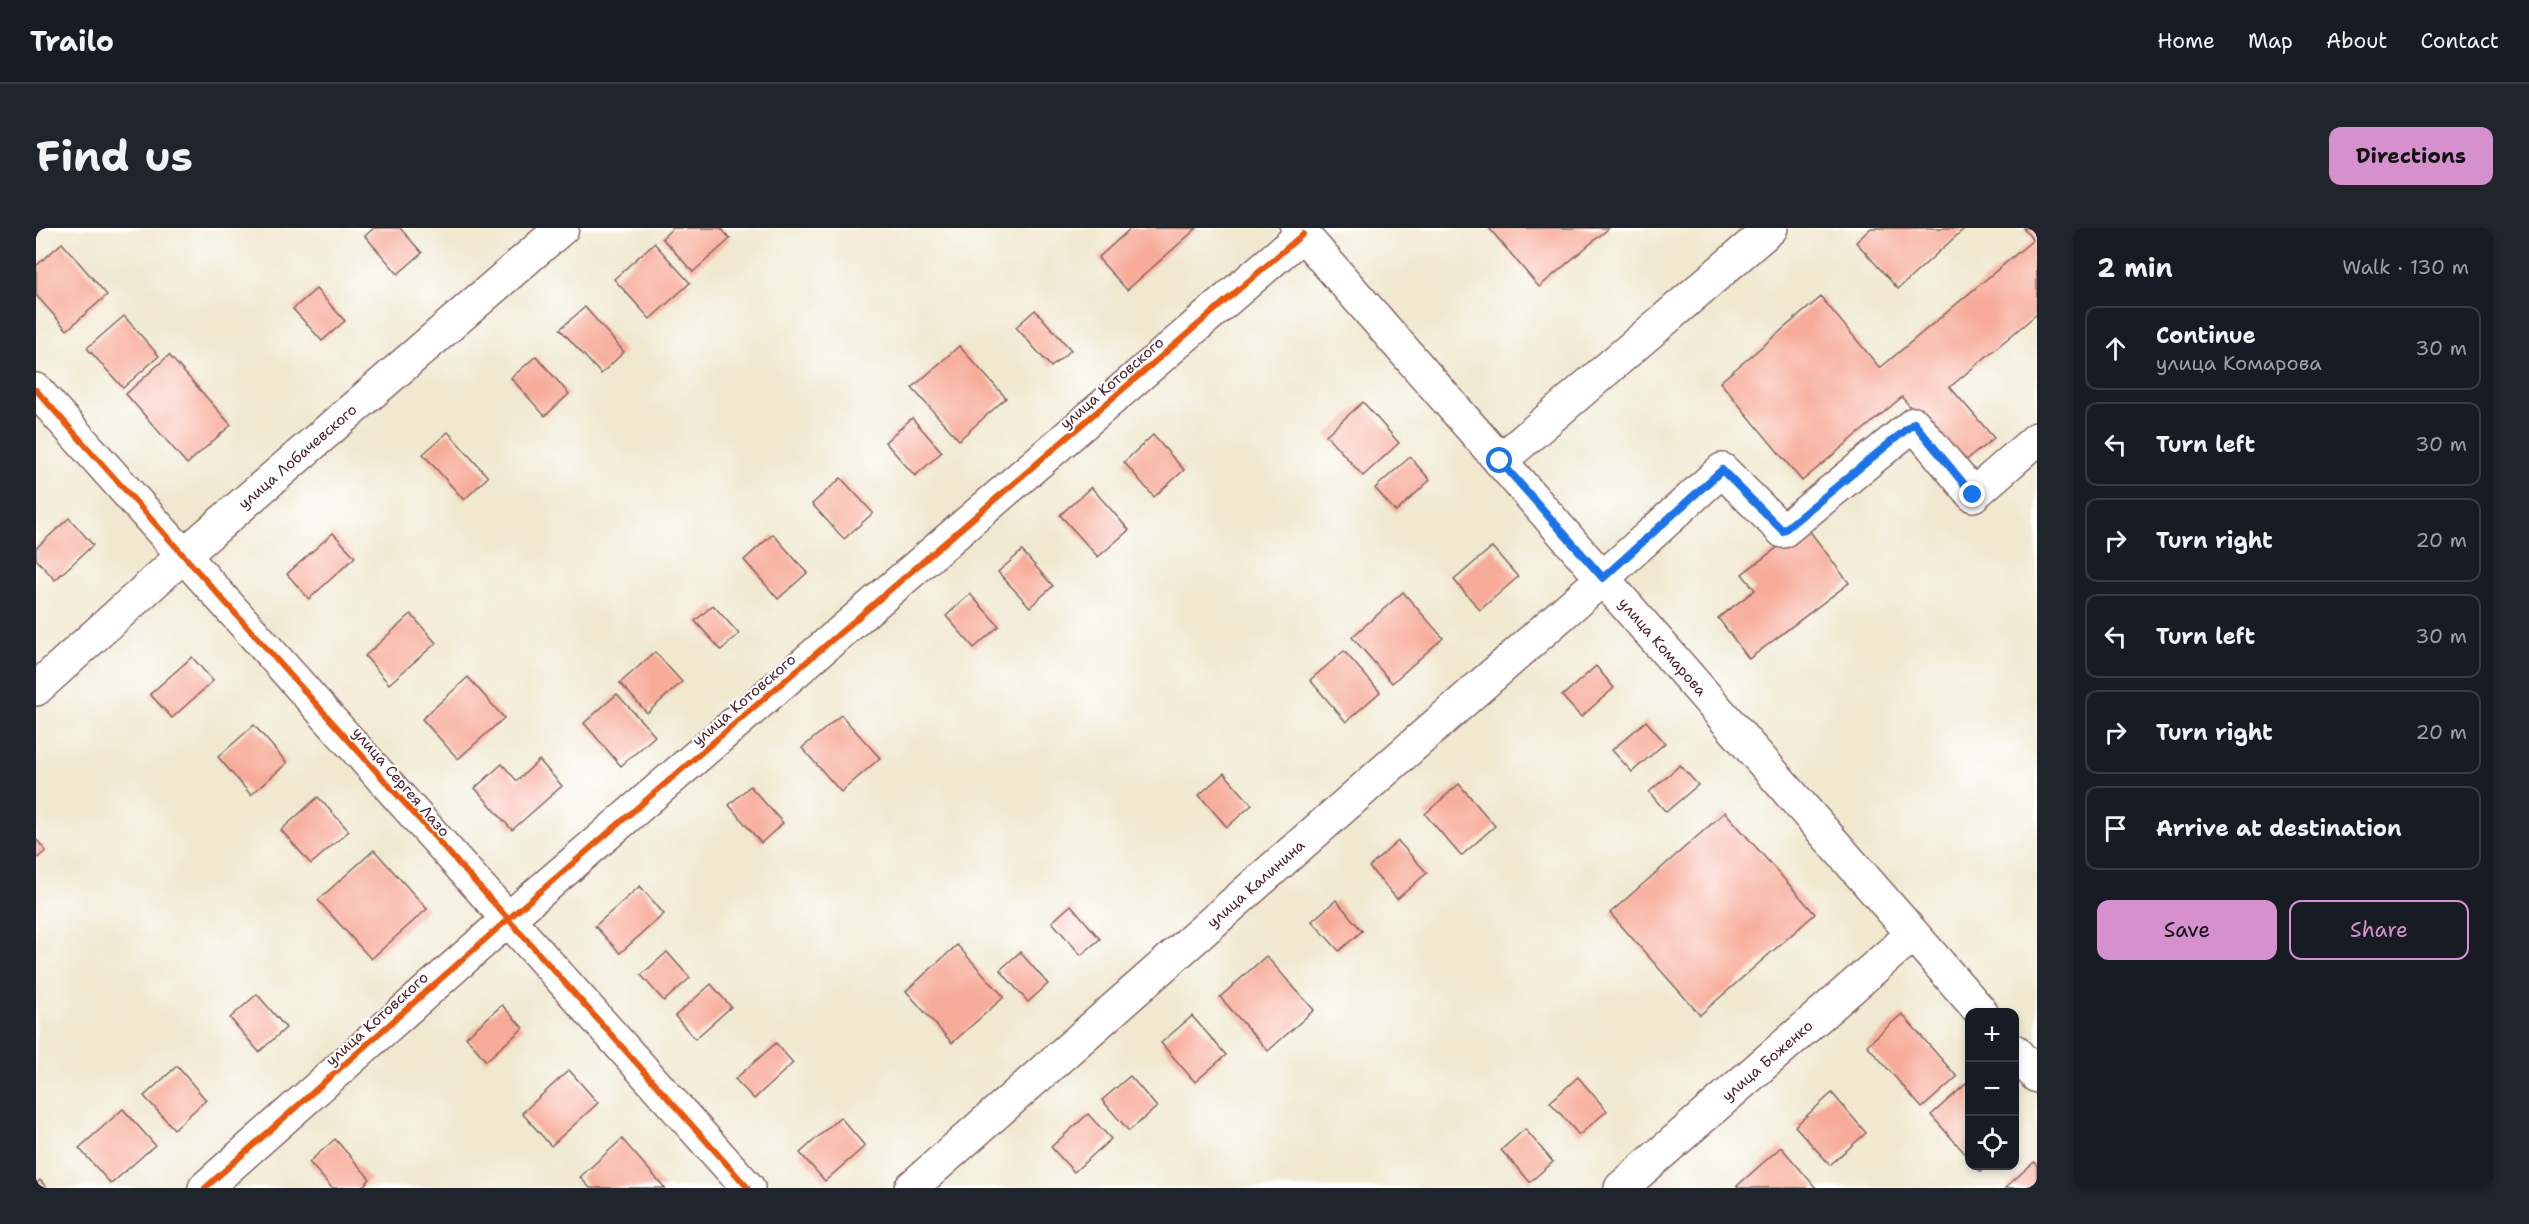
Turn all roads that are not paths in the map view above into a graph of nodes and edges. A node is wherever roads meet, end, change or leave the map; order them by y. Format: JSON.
{"nodes":[{"id":1,"x":561,"y":228,"type":"edge"},
{"id":2,"x":1771,"y":228,"type":"edge"},
{"id":3,"x":1300,"y":231,"type":"edge"},
{"id":4,"x":36,"y":390,"type":"edge"},
{"id":5,"x":2037,"y":439,"type":"edge"},
{"id":6,"x":1500,"y":461,"type":"junction"},
{"id":7,"x":184,"y":555,"type":"junction"},
{"id":8,"x":1603,"y":578,"type":"junction"},
{"id":9,"x":36,"y":688,"type":"edge"},
{"id":10,"x":507,"y":920,"type":"junction"},
{"id":11,"x":1912,"y":935,"type":"junction"},
{"id":12,"x":1977,"y":1008,"type":"edge"},
{"id":13,"x":2019,"y":1056,"type":"edge"},
{"id":14,"x":2037,"y":1076,"type":"edge"},
{"id":15,"x":205,"y":1188,"type":"edge"},
{"id":16,"x":748,"y":1188,"type":"edge"},
{"id":17,"x":911,"y":1188,"type":"edge"},
{"id":18,"x":1622,"y":1188,"type":"edge"}],
"edges":[{"from":1,"to":7,"type":"street","name":"улица Лобачевского"},
{"from":2,"to":6,"type":"street"},
{"from":3,"to":6,"type":"street","name":"улица Комарова"},
{"from":3,"to":10,"type":"street","name":"улица Котовского"},
{"from":4,"to":7,"type":"street","name":"улица Сергея Лазо"},
{"from":5,"to":8,"type":"street","name":"улица Калинина"},
{"from":6,"to":8,"type":"street","name":"улица Комарова"},
{"from":7,"to":9,"type":"street","name":"улица Лобачевского"},
{"from":7,"to":10,"type":"street","name":"улица Сергея Лазо"},
{"from":8,"to":11,"type":"street","name":"улица Комарова"},
{"from":8,"to":17,"type":"street","name":"улица Калинина"},
{"from":10,"to":15,"type":"street","name":"улица Котовского"},
{"from":10,"to":16,"type":"street","name":"улица Сергея Лазо"},
{"from":11,"to":12,"type":"street","name":"улица Комарова"},
{"from":11,"to":18,"type":"street","name":"улица Боженко"},
{"from":13,"to":14,"type":"street"}]}
